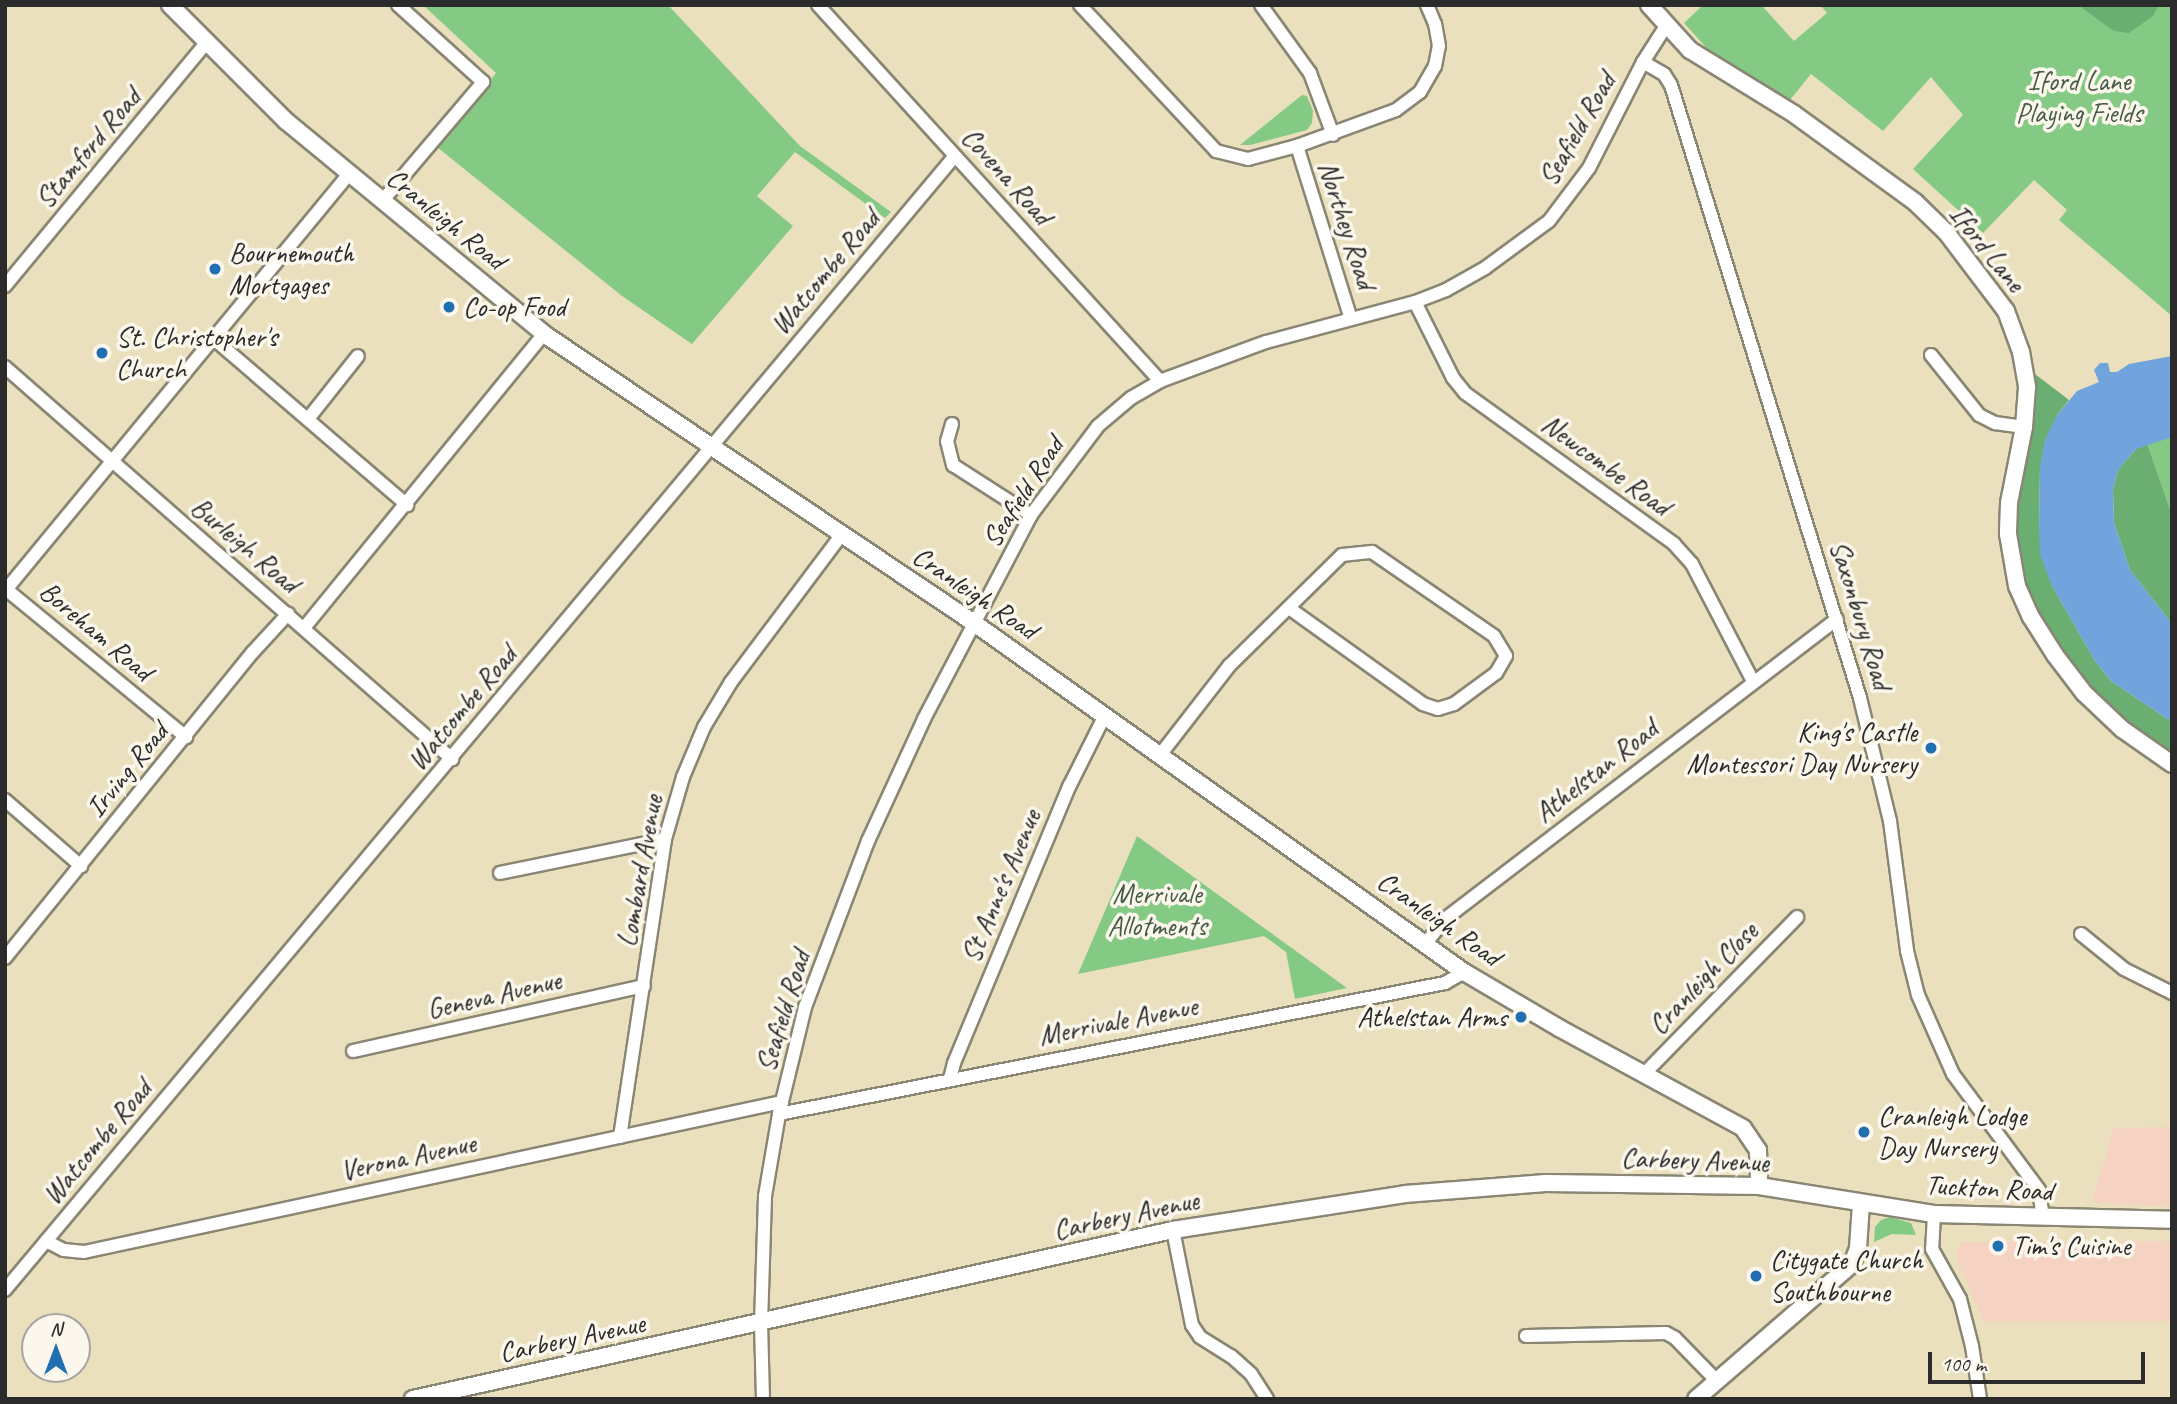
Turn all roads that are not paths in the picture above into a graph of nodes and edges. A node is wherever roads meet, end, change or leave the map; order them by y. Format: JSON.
{"nodes":[{"id":1,"x":170,"y":5,"type":"edge"},
{"id":2,"x":398,"y":5,"type":"edge"},
{"id":3,"x":818,"y":5,"type":"edge"},
{"id":4,"x":1080,"y":5,"type":"edge"},
{"id":5,"x":1261,"y":5,"type":"edge"},
{"id":6,"x":1427,"y":5,"type":"edge"},
{"id":7,"x":1649,"y":5,"type":"edge"},
{"id":8,"x":1666,"y":26,"type":"junction"},
{"id":9,"x":208,"y":41,"type":"junction"},
{"id":10,"x":1643,"y":62,"type":"junction"},
{"id":11,"x":1333,"y":135,"type":"junction"},
{"id":12,"x":1297,"y":146,"type":"junction"},
{"id":13,"x":955,"y":156,"type":"junction"},
{"id":14,"x":349,"y":174,"type":"junction"},
{"id":15,"x":383,"y":200,"type":"junction"},
{"id":16,"x":5,"y":286,"type":"edge"},
{"id":17,"x":1415,"y":302,"type":"junction"},
{"id":18,"x":1351,"y":319,"type":"junction"},
{"id":19,"x":544,"y":334,"type":"junction"},
{"id":20,"x":214,"y":338,"type":"junction"},
{"id":21,"x":1931,"y":355,"type":"dead end"},
{"id":22,"x":358,"y":356,"type":"dead end"},
{"id":23,"x":5,"y":368,"type":"edge"},
{"id":24,"x":1160,"y":381,"type":"junction"},
{"id":25,"x":308,"y":419,"type":"junction"},
{"id":26,"x":951,"y":424,"type":"dead end"},
{"id":27,"x":2024,"y":428,"type":"junction"},
{"id":28,"x":710,"y":447,"type":"junction"},
{"id":29,"x":111,"y":463,"type":"junction"},
{"id":30,"x":407,"y":505,"type":"junction"},
{"id":31,"x":1031,"y":515,"type":"junction"},
{"id":32,"x":842,"y":534,"type":"junction"},
{"id":33,"x":6,"y":590,"type":"edge"},
{"id":34,"x":1289,"y":608,"type":"junction"},
{"id":35,"x":288,"y":614,"type":"junction"},
{"id":36,"x":1837,"y":619,"type":"junction"},
{"id":37,"x":974,"y":623,"type":"junction"},
{"id":38,"x":304,"y":628,"type":"junction"},
{"id":39,"x":1754,"y":681,"type":"junction"},
{"id":40,"x":1105,"y":715,"type":"junction"},
{"id":41,"x":186,"y":737,"type":"junction"},
{"id":42,"x":1160,"y":755,"type":"junction"},
{"id":43,"x":452,"y":759,"type":"junction"},
{"id":44,"x":2172,"y":764,"type":"edge"},
{"id":45,"x":5,"y":800,"type":"edge"},
{"id":46,"x":665,"y":839,"type":"junction"},
{"id":47,"x":81,"y":866,"type":"junction"},
{"id":48,"x":500,"y":873,"type":"dead end"},
{"id":49,"x":1797,"y":917,"type":"dead end"},
{"id":50,"x":2081,"y":934,"type":"dead end"},
{"id":51,"x":1425,"y":944,"type":"junction"},
{"id":52,"x":5,"y":958,"type":"edge"},
{"id":53,"x":1464,"y":972,"type":"junction"},
{"id":54,"x":644,"y":986,"type":"junction"},
{"id":55,"x":2172,"y":993,"type":"edge"},
{"id":56,"x":353,"y":1051,"type":"dead end"},
{"id":57,"x":1645,"y":1073,"type":"junction"},
{"id":58,"x":950,"y":1079,"type":"junction"},
{"id":59,"x":780,"y":1108,"type":"junction"},
{"id":60,"x":620,"y":1137,"type":"junction"},
{"id":61,"x":1759,"y":1186,"type":"junction"},
{"id":62,"x":1861,"y":1204,"type":"junction"},
{"id":63,"x":1934,"y":1214,"type":"junction"},
{"id":64,"x":2043,"y":1218,"type":"junction"},
{"id":65,"x":2172,"y":1220,"type":"edge"},
{"id":66,"x":1173,"y":1230,"type":"junction"},
{"id":67,"x":46,"y":1241,"type":"junction"},
{"id":68,"x":5,"y":1290,"type":"edge"},
{"id":69,"x":761,"y":1324,"type":"junction"},
{"id":70,"x":1526,"y":1336,"type":"dead end"},
{"id":71,"x":1716,"y":1380,"type":"junction"},
{"id":72,"x":413,"y":1399,"type":"edge"},
{"id":73,"x":763,"y":1399,"type":"edge"},
{"id":74,"x":1266,"y":1399,"type":"edge"},
{"id":75,"x":1696,"y":1399,"type":"edge"},
{"id":76,"x":1980,"y":1399,"type":"edge"}],
"edges":[{"from":1,"to":9,"type":"street","name":"Cranleigh Road"},
{"from":2,"to":15,"type":"street"},
{"from":3,"to":13,"type":"street","name":"Covena Road"},
{"from":4,"to":12,"type":"street","name":"Northey Road"},
{"from":5,"to":11,"type":"street"},
{"from":6,"to":11,"type":"street","name":"Northey Road"},
{"from":7,"to":8,"type":"street","name":"Iford Lane"},
{"from":8,"to":10,"type":"street","name":"Seafield Road"},
{"from":8,"to":27,"type":"street","name":"Iford Lane"},
{"from":9,"to":14,"type":"street","name":"Cranleigh Road"},
{"from":9,"to":16,"type":"street","name":"Stamford Road"},
{"from":10,"to":17,"type":"street","name":"Seafield Road"},
{"from":10,"to":36,"type":"street","name":"Saxonbury Road"},
{"from":11,"to":12,"type":"street","name":"Northey Road"},
{"from":12,"to":18,"type":"street","name":"Northey Road"},
{"from":13,"to":24,"type":"street","name":"Covena Road"},
{"from":13,"to":28,"type":"street","name":"Watcombe Road"},
{"from":14,"to":15,"type":"street","name":"Cranleigh Road"},
{"from":14,"to":20,"type":"street"},
{"from":15,"to":19,"type":"street","name":"Cranleigh Road"},
{"from":17,"to":18,"type":"street","name":"Seafield Road"},
{"from":17,"to":39,"type":"street","name":"Newcombe Road"},
{"from":18,"to":24,"type":"street","name":"Seafield Road"},
{"from":19,"to":28,"type":"street","name":"Cranleigh Road"},
{"from":19,"to":30,"type":"street"},
{"from":20,"to":25,"type":"street"},
{"from":20,"to":29,"type":"street"},
{"from":21,"to":27,"type":"street"},
{"from":22,"to":25,"type":"street"},
{"from":23,"to":29,"type":"street","name":"Burleigh Road"},
{"from":24,"to":31,"type":"street","name":"Seafield Road"},
{"from":25,"to":30,"type":"street"},
{"from":26,"to":31,"type":"street"},
{"from":27,"to":44,"type":"street","name":"Iford Lane"},
{"from":28,"to":32,"type":"street","name":"Cranleigh Road"},
{"from":28,"to":43,"type":"street","name":"Watcombe Road"},
{"from":29,"to":33,"type":"street"},
{"from":29,"to":35,"type":"street","name":"Burleigh Road"},
{"from":30,"to":38,"type":"street"},
{"from":31,"to":37,"type":"street","name":"Seafield Road"},
{"from":32,"to":37,"type":"street","name":"Cranleigh Road"},
{"from":32,"to":46,"type":"street","name":"Lombard Avenue"},
{"from":33,"to":41,"type":"street","name":"Boreham Road"},
{"from":34,"to":34,"type":"street"},
{"from":34,"to":42,"type":"street"},
{"from":35,"to":38,"type":"street","name":"Burleigh Road"},
{"from":35,"to":41,"type":"street","name":"Irving Road"},
{"from":36,"to":39,"type":"street","name":"Athelstan Road"},
{"from":36,"to":64,"type":"street","name":"Saxonbury Road"},
{"from":37,"to":40,"type":"street","name":"Cranleigh Road"},
{"from":37,"to":59,"type":"street","name":"Seafield Road"},
{"from":38,"to":43,"type":"street","name":"Burleigh Road"},
{"from":39,"to":51,"type":"street","name":"Athelstan Road"},
{"from":40,"to":42,"type":"street","name":"Cranleigh Road"},
{"from":40,"to":58,"type":"street","name":"St Anne's Avenue"},
{"from":41,"to":47,"type":"street","name":"Irving Road"},
{"from":42,"to":51,"type":"street","name":"Cranleigh Road"},
{"from":43,"to":67,"type":"street","name":"Watcombe Road"},
{"from":45,"to":47,"type":"street"},
{"from":46,"to":48,"type":"street"},
{"from":46,"to":54,"type":"street","name":"Lombard Avenue"},
{"from":47,"to":52,"type":"street","name":"Irving Road"},
{"from":49,"to":57,"type":"street","name":"Cranleigh Close"},
{"from":50,"to":55,"type":"street"},
{"from":51,"to":53,"type":"street","name":"Cranleigh Road"},
{"from":53,"to":57,"type":"street","name":"Cranleigh Road"},
{"from":53,"to":58,"type":"street","name":"Merrivale Avenue"},
{"from":54,"to":56,"type":"street","name":"Geneva Avenue"},
{"from":54,"to":60,"type":"street","name":"Lombard Avenue"},
{"from":57,"to":61,"type":"street","name":"Cranleigh Road"},
{"from":58,"to":59,"type":"street","name":"Merrivale Avenue"},
{"from":59,"to":60,"type":"street","name":"Verona Avenue"},
{"from":59,"to":69,"type":"street","name":"Seafield Road"},
{"from":60,"to":67,"type":"street","name":"Verona Avenue"},
{"from":61,"to":62,"type":"street","name":"Carbery Avenue"},
{"from":61,"to":66,"type":"street","name":"Carbery Avenue"},
{"from":62,"to":63,"type":"street","name":"Tuckton Road"},
{"from":62,"to":71,"type":"street"},
{"from":63,"to":64,"type":"street","name":"Tuckton Road"},
{"from":63,"to":76,"type":"street"},
{"from":64,"to":65,"type":"street","name":"Tuckton Road"},
{"from":66,"to":69,"type":"street","name":"Carbery Avenue"},
{"from":66,"to":74,"type":"street"},
{"from":67,"to":68,"type":"street","name":"Watcombe Road"},
{"from":69,"to":72,"type":"street","name":"Carbery Avenue"},
{"from":69,"to":73,"type":"street","name":"Seafield Road"},
{"from":70,"to":71,"type":"street"},
{"from":71,"to":75,"type":"street"}]}
